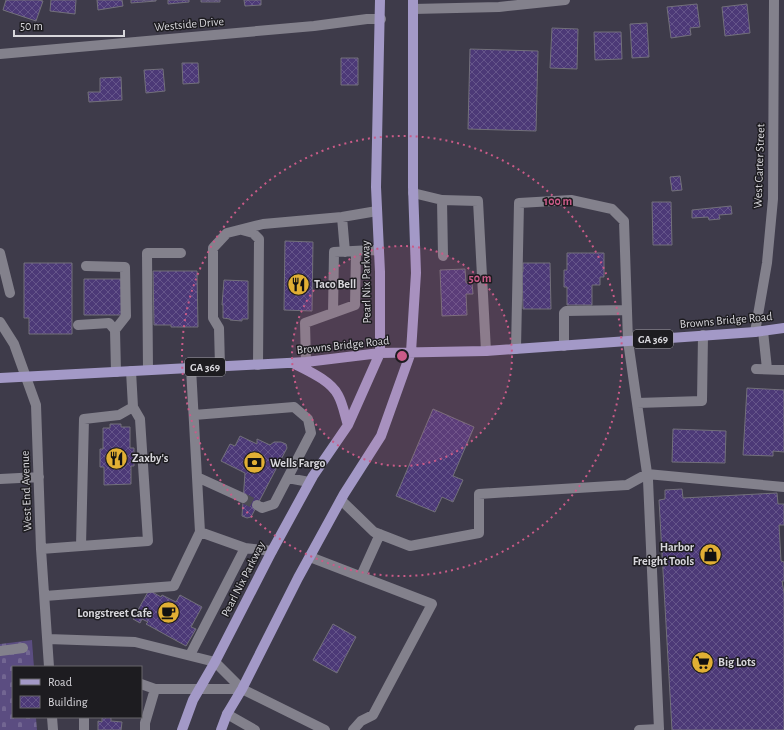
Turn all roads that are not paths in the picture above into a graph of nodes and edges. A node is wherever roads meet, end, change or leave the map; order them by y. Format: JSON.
{"nodes":[{"id":1,"x":380,"y":0,"type":"edge"},
{"id":2,"x":565,"y":0,"type":"edge"},
{"id":3,"x":774,"y":0,"type":"edge"},
{"id":4,"x":413,"y":5,"type":"edge"},
{"id":5,"x":381,"y":19,"type":"junction"},
{"id":6,"x":0,"y":54,"type":"edge"},
{"id":7,"x":779,"y":128,"type":"edge"},
{"id":8,"x":413,"y":193,"type":"junction"},
{"id":9,"x":442,"y":200,"type":"junction"},
{"id":10,"x":377,"y":211,"type":"junction"},
{"id":11,"x":342,"y":217,"type":"junction"},
{"id":12,"x":240,"y":230,"type":"junction"},
{"id":13,"x":379,"y":251,"type":"junction"},
{"id":14,"x":345,"y":252,"type":"junction"},
{"id":15,"x":356,"y":252,"type":"junction"},
{"id":16,"x":0,"y":253,"type":"edge"},
{"id":17,"x":181,"y":253,"type":"dead end"},
{"id":18,"x":443,"y":256,"type":"dead end"},
{"id":19,"x":86,"y":266,"type":"dead end"},
{"id":20,"x":10,"y":293,"type":"dead end"},
{"id":21,"x":626,"y":310,"type":"junction"},
{"id":22,"x":333,"y":313,"type":"junction"},
{"id":23,"x":0,"y":322,"type":"edge"},
{"id":24,"x":78,"y":325,"type":"dead end"},
{"id":25,"x":784,"y":328,"type":"edge"},
{"id":26,"x":115,"y":330,"type":"junction"},
{"id":27,"x":759,"y":331,"type":"junction"},
{"id":28,"x":704,"y":335,"type":"junction"},
{"id":29,"x":628,"y":341,"type":"junction"},
{"id":30,"x":564,"y":346,"type":"junction"},
{"id":31,"x":516,"y":349,"type":"junction"},
{"id":32,"x":486,"y":351,"type":"junction"},
{"id":33,"x":411,"y":352,"type":"junction"},
{"id":34,"x":380,"y":354,"type":"junction"},
{"id":35,"x":306,"y":362,"type":"junction"},
{"id":36,"x":293,"y":363,"type":"junction"},
{"id":37,"x":258,"y":365,"type":"junction"},
{"id":38,"x":220,"y":367,"type":"junction"},
{"id":39,"x":191,"y":368,"type":"junction"},
{"id":40,"x":756,"y":369,"type":"dead end"},
{"id":41,"x":767,"y":369,"type":"junction"},
{"id":42,"x":148,"y":370,"type":"junction"},
{"id":43,"x":784,"y":370,"type":"edge"},
{"id":44,"x":131,"y":371,"type":"junction"},
{"id":45,"x":116,"y":372,"type":"junction"},
{"id":46,"x":26,"y":376,"type":"junction"},
{"id":47,"x":0,"y":378,"type":"edge"},
{"id":48,"x":636,"y":403,"type":"junction"},
{"id":49,"x":133,"y":407,"type":"junction"},
{"id":50,"x":194,"y":415,"type":"junction"},
{"id":51,"x":348,"y":425,"type":"junction"},
{"id":52,"x":647,"y":474,"type":"junction"},
{"id":53,"x":39,"y":477,"type":"junction"},
{"id":54,"x":197,"y":477,"type":"junction"},
{"id":55,"x":288,"y":478,"type":"junction"},
{"id":56,"x":0,"y":479,"type":"edge"},
{"id":57,"x":309,"y":482,"type":"junction"},
{"id":58,"x":784,"y":487,"type":"edge"},
{"id":59,"x":243,"y":498,"type":"tunnel mouth"},
{"id":60,"x":341,"y":500,"type":"junction"},
{"id":61,"x":257,"y":505,"type":"tunnel mouth"},
{"id":62,"x":200,"y":532,"type":"junction"},
{"id":63,"x":380,"y":534,"type":"junction"},
{"id":64,"x":82,"y":546,"type":"junction"},
{"id":65,"x":245,"y":548,"type":"junction"},
{"id":66,"x":40,"y":549,"type":"junction"},
{"id":67,"x":272,"y":551,"type":"junction"},
{"id":68,"x":310,"y":557,"type":"junction"},
{"id":69,"x":361,"y":576,"type":"junction"},
{"id":70,"x":45,"y":596,"type":"junction"},
{"id":71,"x":48,"y":639,"type":"junction"},
{"id":72,"x":23,"y":648,"type":"dead end"},
{"id":73,"x":0,"y":651,"type":"edge"},
{"id":74,"x":190,"y":655,"type":"junction"},
{"id":75,"x":215,"y":662,"type":"junction"},
{"id":76,"x":49,"y":666,"type":"edge"},
{"id":77,"x":142,"y":684,"type":"edge"},
{"id":78,"x":200,"y":688,"type":"junction"},
{"id":79,"x":242,"y":688,"type":"junction"},
{"id":80,"x":155,"y":689,"type":"junction"},
{"id":81,"x":227,"y":714,"type":"junction"},
{"id":82,"x":52,"y":718,"type":"edge"},
{"id":83,"x":84,"y":718,"type":"edge"},
{"id":84,"x":53,"y":730,"type":"edge"},
{"id":85,"x":84,"y":730,"type":"edge"},
{"id":86,"x":145,"y":730,"type":"edge"},
{"id":87,"x":182,"y":730,"type":"edge"},
{"id":88,"x":221,"y":730,"type":"edge"},
{"id":89,"x":255,"y":730,"type":"edge"},
{"id":90,"x":325,"y":730,"type":"edge"},
{"id":91,"x":353,"y":730,"type":"edge"},
{"id":92,"x":639,"y":730,"type":"edge"}],
"edges":[{"from":1,"to":5,"type":"main road","name":"Pearl Nix Parkway"},
{"from":2,"to":4,"type":"street"},
{"from":3,"to":7,"type":"street","name":"West Carter Street"},
{"from":4,"to":8,"type":"main road"},
{"from":5,"to":6,"type":"street","name":"Westside Drive"},
{"from":5,"to":10,"type":"main road","name":"Pearl Nix Parkway"},
{"from":7,"to":27,"type":"street","name":"West Carter Street"},
{"from":8,"to":9,"type":"street"},
{"from":8,"to":33,"type":"main road"},
{"from":9,"to":18,"type":"street"},
{"from":9,"to":32,"type":"street"},
{"from":10,"to":11,"type":"street"},
{"from":10,"to":13,"type":"main road","name":"Pearl Nix Parkway"},
{"from":11,"to":12,"type":"street"},
{"from":11,"to":14,"type":"street"},
{"from":12,"to":37,"type":"street"},
{"from":12,"to":38,"type":"street"},
{"from":13,"to":15,"type":"street"},
{"from":13,"to":34,"type":"main road","name":"Pearl Nix Parkway"},
{"from":14,"to":15,"type":"street"},
{"from":14,"to":22,"type":"street"},
{"from":15,"to":22,"type":"street"},
{"from":16,"to":20,"type":"street"},
{"from":17,"to":42,"type":"street"},
{"from":19,"to":26,"type":"street"},
{"from":21,"to":29,"type":"street"},
{"from":21,"to":30,"type":"street"},
{"from":21,"to":31,"type":"street"},
{"from":22,"to":35,"type":"street"},
{"from":23,"to":46,"type":"street","name":"West End Avenue"},
{"from":24,"to":26,"type":"street"},
{"from":25,"to":27,"type":"main road","name":"Browns Bridge Road","number":"GA 369"},
{"from":26,"to":45,"type":"street"},
{"from":27,"to":28,"type":"main road","name":"Browns Bridge Road","number":"GA 369"},
{"from":27,"to":41,"type":"street","name":"West Carter Street"},
{"from":28,"to":29,"type":"main road","name":"Browns Bridge Road","number":"GA 369"},
{"from":28,"to":48,"type":"street"},
{"from":29,"to":30,"type":"main road","name":"Browns Bridge Road","number":"GA 369"},
{"from":29,"to":48,"type":"street"},
{"from":30,"to":31,"type":"main road","name":"Browns Bridge Road","number":"GA 369"},
{"from":31,"to":32,"type":"main road","name":"Browns Bridge Road","number":"GA 369"},
{"from":32,"to":33,"type":"main road","name":"Browns Bridge Road","number":"GA 369"},
{"from":33,"to":34,"type":"main road","name":"Browns Bridge Road","number":"GA 369"},
{"from":33,"to":60,"type":"main road"},
{"from":34,"to":35,"type":"main road","name":"Browns Bridge Road","number":"GA 369"},
{"from":34,"to":51,"type":"main road","name":"Pearl Nix Parkway"},
{"from":35,"to":36,"type":"main road","name":"Browns Bridge Road","number":"GA 369"},
{"from":36,"to":37,"type":"main road","name":"Browns Bridge Road","number":"GA 369"},
{"from":36,"to":51,"type":"main road"},
{"from":37,"to":38,"type":"main road","name":"Browns Bridge Road","number":"GA 369"},
{"from":38,"to":39,"type":"main road","name":"Browns Bridge Road","number":"GA 369"},
{"from":39,"to":42,"type":"main road","name":"Browns Bridge Road","number":"GA 369"},
{"from":39,"to":50,"type":"street"},
{"from":40,"to":41,"type":"street"},
{"from":41,"to":43,"type":"street"},
{"from":42,"to":44,"type":"main road","name":"Browns Bridge Road","number":"GA 369"},
{"from":44,"to":45,"type":"main road","name":"Browns Bridge Road","number":"GA 369"},
{"from":44,"to":49,"type":"street"},
{"from":45,"to":46,"type":"main road","name":"Browns Bridge Road","number":"GA 369"},
{"from":46,"to":47,"type":"main road","name":"Browns Bridge Road","number":"GA 369"},
{"from":46,"to":53,"type":"street","name":"West End Avenue"},
{"from":48,"to":52,"type":"street"},
{"from":49,"to":64,"type":"street"},
{"from":49,"to":64,"type":"street"},
{"from":50,"to":54,"type":"street"},
{"from":50,"to":55,"type":"street"},
{"from":51,"to":57,"type":"main road","name":"Pearl Nix Parkway"},
{"from":52,"to":58,"type":"street"},
{"from":52,"to":63,"type":"street"},
{"from":52,"to":92,"type":"street"},
{"from":53,"to":56,"type":"street"},
{"from":53,"to":66,"type":"street","name":"West End Avenue"},
{"from":54,"to":59,"type":"street"},
{"from":54,"to":62,"type":"street"},
{"from":55,"to":57,"type":"street"},
{"from":55,"to":61,"type":"street"},
{"from":57,"to":67,"type":"main road","name":"Pearl Nix Parkway"},
{"from":60,"to":63,"type":"street"},
{"from":60,"to":68,"type":"main road"},
{"from":62,"to":65,"type":"street"},
{"from":62,"to":70,"type":"street"},
{"from":63,"to":69,"type":"street"},
{"from":64,"to":66,"type":"street"},
{"from":65,"to":67,"type":"street"},
{"from":65,"to":74,"type":"street"},
{"from":66,"to":70,"type":"street","name":"West End Avenue"},
{"from":67,"to":75,"type":"main road","name":"Pearl Nix Parkway"},
{"from":68,"to":69,"type":"street"},
{"from":68,"to":79,"type":"main road"},
{"from":69,"to":91,"type":"street"},
{"from":70,"to":71,"type":"street","name":"West End Avenue"},
{"from":71,"to":74,"type":"street"},
{"from":71,"to":76,"type":"street","name":"West End Avenue"},
{"from":72,"to":73,"type":"street"},
{"from":74,"to":75,"type":"street"},
{"from":75,"to":78,"type":"main road","name":"Pearl Nix Parkway"},
{"from":75,"to":79,"type":"street"},
{"from":77,"to":80,"type":"street"},
{"from":78,"to":79,"type":"street"},
{"from":78,"to":80,"type":"street"},
{"from":78,"to":87,"type":"main road","name":"Pearl Nix Parkway"},
{"from":79,"to":81,"type":"main road"},
{"from":79,"to":90,"type":"street"},
{"from":80,"to":86,"type":"street"},
{"from":81,"to":88,"type":"main road"},
{"from":81,"to":89,"type":"street"},
{"from":82,"to":84,"type":"street"},
{"from":83,"to":85,"type":"street"}]}
